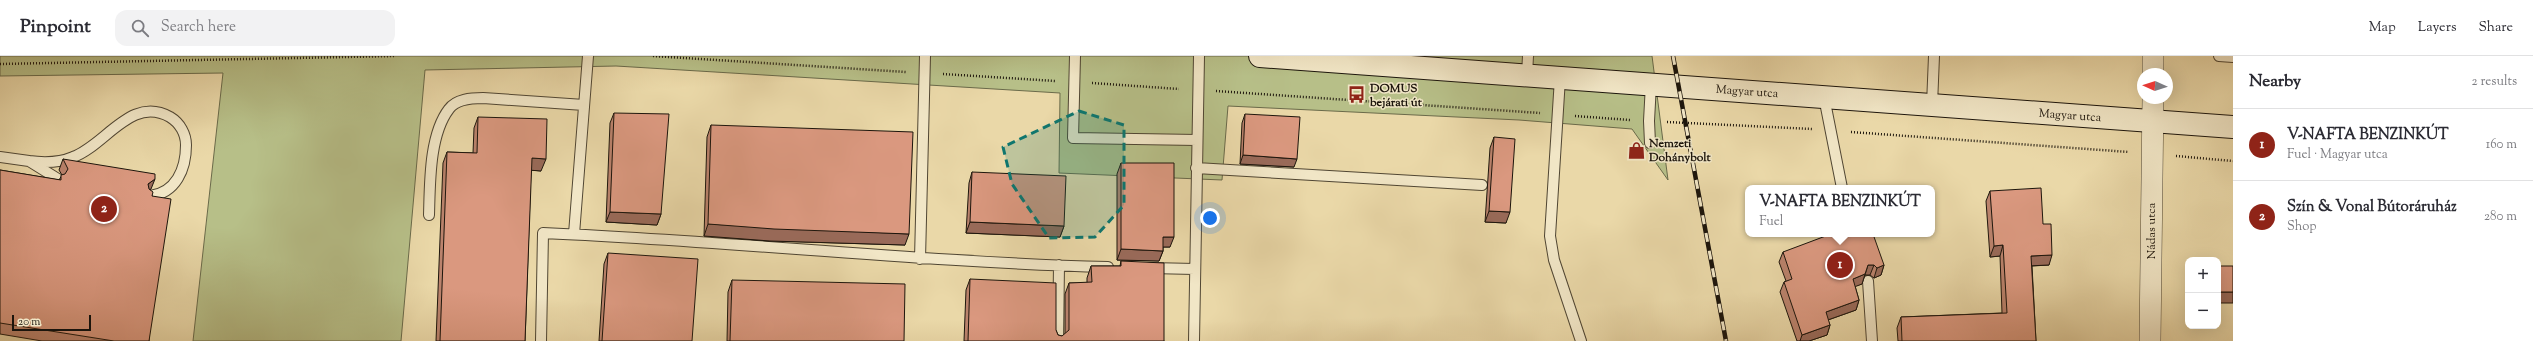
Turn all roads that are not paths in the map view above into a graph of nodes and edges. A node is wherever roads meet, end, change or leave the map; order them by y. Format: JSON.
{"nodes":[{"id":1,"x":588,"y":56,"type":"edge"},
{"id":2,"x":925,"y":56,"type":"edge"},
{"id":3,"x":1075,"y":56,"type":"edge"},
{"id":4,"x":1199,"y":56,"type":"edge"},
{"id":5,"x":1261,"y":56,"type":"edge"},
{"id":6,"x":1934,"y":56,"type":"edge"},
{"id":7,"x":2153,"y":56,"type":"edge"},
{"id":8,"x":2219,"y":56,"type":"edge"},
{"id":9,"x":2233,"y":57,"type":"edge"},
{"id":10,"x":1528,"y":66,"type":"edge"},
{"id":11,"x":2153,"y":68,"type":"edge"},
{"id":12,"x":1560,"y":78,"type":"junction"},
{"id":13,"x":1651,"y":84,"type":"junction"},
{"id":14,"x":1824,"y":97,"type":"junction"},
{"id":15,"x":2153,"y":104,"type":"edge"},
{"id":16,"x":584,"y":105,"type":"junction"},
{"id":17,"x":1932,"y":105,"type":"junction"},
{"id":18,"x":2152,"y":121,"type":"junction"},
{"id":19,"x":2233,"y":127,"type":"edge"},
{"id":20,"x":1197,"y":140,"type":"junction"},
{"id":21,"x":1650,"y":143,"type":"dead end"},
{"id":22,"x":0,"y":157,"type":"edge"},
{"id":23,"x":29,"y":161,"type":"junction"},
{"id":24,"x":1196,"y":168,"type":"junction"},
{"id":25,"x":58,"y":179,"type":"edge"},
{"id":26,"x":1482,"y":185,"type":"dead end"},
{"id":27,"x":1841,"y":185,"type":"edge"},
{"id":28,"x":150,"y":196,"type":"edge"},
{"id":29,"x":429,"y":215,"type":"dead end"},
{"id":30,"x":574,"y":234,"type":"junction"},
{"id":31,"x":920,"y":259,"type":"junction"},
{"id":32,"x":1059,"y":265,"type":"junction"},
{"id":33,"x":1120,"y":267,"type":"edge"},
{"id":34,"x":1142,"y":268,"type":"edge"},
{"id":35,"x":1195,"y":269,"type":"junction"},
{"id":36,"x":1868,"y":281,"type":"edge"},
{"id":37,"x":541,"y":341,"type":"edge"},
{"id":38,"x":1058,"y":341,"type":"edge"},
{"id":39,"x":1194,"y":341,"type":"edge"},
{"id":40,"x":1582,"y":341,"type":"edge"},
{"id":41,"x":1872,"y":341,"type":"edge"},
{"id":42,"x":2150,"y":341,"type":"edge"}],
"edges":[{"from":1,"to":16,"type":"lane"},
{"from":2,"to":31,"type":"lane"},
{"from":3,"to":20,"type":"lane"},
{"from":4,"to":20,"type":"lane"},
{"from":5,"to":10,"type":"main road","name":"Magyar utca"},
{"from":6,"to":17,"type":"lane"},
{"from":7,"to":11,"type":"street"},
{"from":8,"to":9,"type":"lane"},
{"from":10,"to":12,"type":"main road","name":"Magyar utca"},
{"from":12,"to":13,"type":"main road","name":"Magyar utca"},
{"from":12,"to":40,"type":"lane"},
{"from":13,"to":14,"type":"main road","name":"Magyar utca"},
{"from":13,"to":21,"type":"lane"},
{"from":14,"to":17,"type":"main road","name":"Magyar utca"},
{"from":14,"to":27,"type":"lane"},
{"from":15,"to":18,"type":"street","name":"Nádas utca"},
{"from":16,"to":29,"type":"lane"},
{"from":16,"to":30,"type":"lane"},
{"from":17,"to":18,"type":"main road","name":"Magyar utca"},
{"from":18,"to":19,"type":"main road","name":"Magyar utca"},
{"from":18,"to":42,"type":"street","name":"Nádas utca"},
{"from":20,"to":24,"type":"lane"},
{"from":22,"to":23,"type":"lane"},
{"from":23,"to":25,"type":"lane"},
{"from":23,"to":28,"type":"lane"},
{"from":24,"to":26,"type":"lane"},
{"from":24,"to":35,"type":"lane"},
{"from":30,"to":31,"type":"lane"},
{"from":30,"to":37,"type":"lane"},
{"from":31,"to":32,"type":"lane"},
{"from":32,"to":33,"type":"lane"},
{"from":32,"to":38,"type":"lane"},
{"from":34,"to":35,"type":"lane"},
{"from":35,"to":39,"type":"lane"},
{"from":36,"to":41,"type":"lane"}]}
